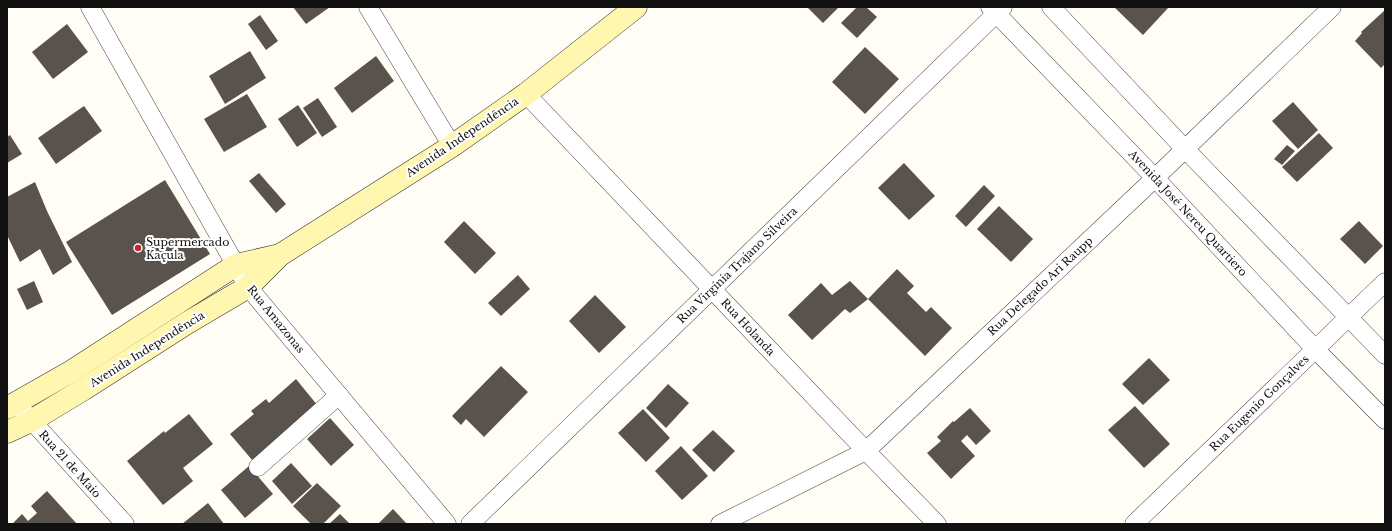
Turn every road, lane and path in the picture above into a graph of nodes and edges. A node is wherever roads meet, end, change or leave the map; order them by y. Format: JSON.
{"nodes":[{"id":1,"x":90,"y":7,"type":"edge"},
{"id":2,"x":368,"y":7,"type":"edge"},
{"id":3,"x":636,"y":7,"type":"edge"},
{"id":4,"x":1051,"y":7,"type":"edge"},
{"id":5,"x":1332,"y":7,"type":"edge"},
{"id":6,"x":996,"y":9,"type":"edge"},
{"id":7,"x":526,"y":94,"type":"junction"},
{"id":8,"x":452,"y":146,"type":"junction"},
{"id":9,"x":1185,"y":149,"type":"junction"},
{"id":10,"x":1155,"y":178,"type":"junction"},
{"id":11,"x":280,"y":255,"type":"junction"},
{"id":12,"x":236,"y":265,"type":"junction"},
{"id":13,"x":1385,"y":282,"type":"edge"},
{"id":14,"x":248,"y":286,"type":"junction"},
{"id":15,"x":712,"y":289,"type":"junction"},
{"id":16,"x":1349,"y":317,"type":"junction"},
{"id":17,"x":1315,"y":350,"type":"junction"},
{"id":18,"x":124,"y":351,"type":"junction"},
{"id":19,"x":1385,"y":355,"type":"edge"},
{"id":20,"x":339,"y":395,"type":"junction"},
{"id":21,"x":12,"y":405,"type":"edge"},
{"id":22,"x":1385,"y":420,"type":"edge"},
{"id":23,"x":31,"y":421,"type":"junction"},
{"id":24,"x":7,"y":432,"type":"edge"},
{"id":25,"x":866,"y":451,"type":"junction"},
{"id":26,"x":258,"y":467,"type":"dead end"},
{"id":27,"x":125,"y":524,"type":"edge"},
{"id":28,"x":448,"y":524,"type":"edge"},
{"id":29,"x":470,"y":524,"type":"edge"},
{"id":30,"x":720,"y":524,"type":"edge"},
{"id":31,"x":937,"y":524,"type":"edge"},
{"id":32,"x":1134,"y":524,"type":"edge"}],
"edges":[{"from":1,"to":12,"type":"street","name":"Rua Amazonas"},
{"from":2,"to":8,"type":"street"},
{"from":3,"to":7,"type":"street","name":"Avenida Independência"},
{"from":4,"to":9,"type":"street"},
{"from":5,"to":9,"type":"street","name":"Rua Delegado Ari Raupp"},
{"from":6,"to":10,"type":"street","name":"Avenida José Nereu Quartiero"},
{"from":6,"to":15,"type":"street","name":"Rua Virgínia Trajano Silveira"},
{"from":7,"to":8,"type":"street","name":"Avenida Independência"},
{"from":7,"to":15,"type":"street","name":"Rua Holanda"},
{"from":8,"to":11,"type":"street","name":"Avenida Independência"},
{"from":9,"to":10,"type":"street","name":"Rua Delegado Ari Raupp"},
{"from":9,"to":16,"type":"street"},
{"from":10,"to":17,"type":"street","name":"Avenida José Nereu Quartiero"},
{"from":10,"to":25,"type":"street","name":"Rua Delegado Ari Raupp"},
{"from":11,"to":12,"type":"street","name":"Avenida Independência"},
{"from":11,"to":14,"type":"street","name":"Avenida Independência"},
{"from":12,"to":14,"type":"street","name":"Rua Amazonas"},
{"from":12,"to":18,"type":"street","name":"Avenida Independência"},
{"from":13,"to":16,"type":"street","name":"Rua Eugenio Gonçalves"},
{"from":14,"to":18,"type":"street","name":"Avenida Independência"},
{"from":14,"to":20,"type":"street","name":"Rua Amazonas"},
{"from":15,"to":25,"type":"street","name":"Rua Holanda"},
{"from":15,"to":29,"type":"street","name":"Rua Virgínia Trajano Silveira"},
{"from":16,"to":17,"type":"street","name":"Rua Eugenio Gonçalves"},
{"from":16,"to":19,"type":"street"},
{"from":17,"to":22,"type":"street","name":"Avenida José Nereu Quartiero"},
{"from":17,"to":32,"type":"street","name":"Rua Eugenio Gonçalves"},
{"from":18,"to":21,"type":"street","name":"Avenida Independência"},
{"from":18,"to":23,"type":"street","name":"Avenida Independência"},
{"from":20,"to":26,"type":"street"},
{"from":20,"to":28,"type":"street","name":"Rua Amazonas"},
{"from":21,"to":23,"type":"street","name":"Rua 21 de Maio"},
{"from":23,"to":24,"type":"street","name":"Avenida Independência"},
{"from":23,"to":27,"type":"street","name":"Rua 21 de Maio"},
{"from":25,"to":30,"type":"street","name":"Rua Delegado Ari Raupp"},
{"from":25,"to":31,"type":"street","name":"Rua Holanda"}]}
